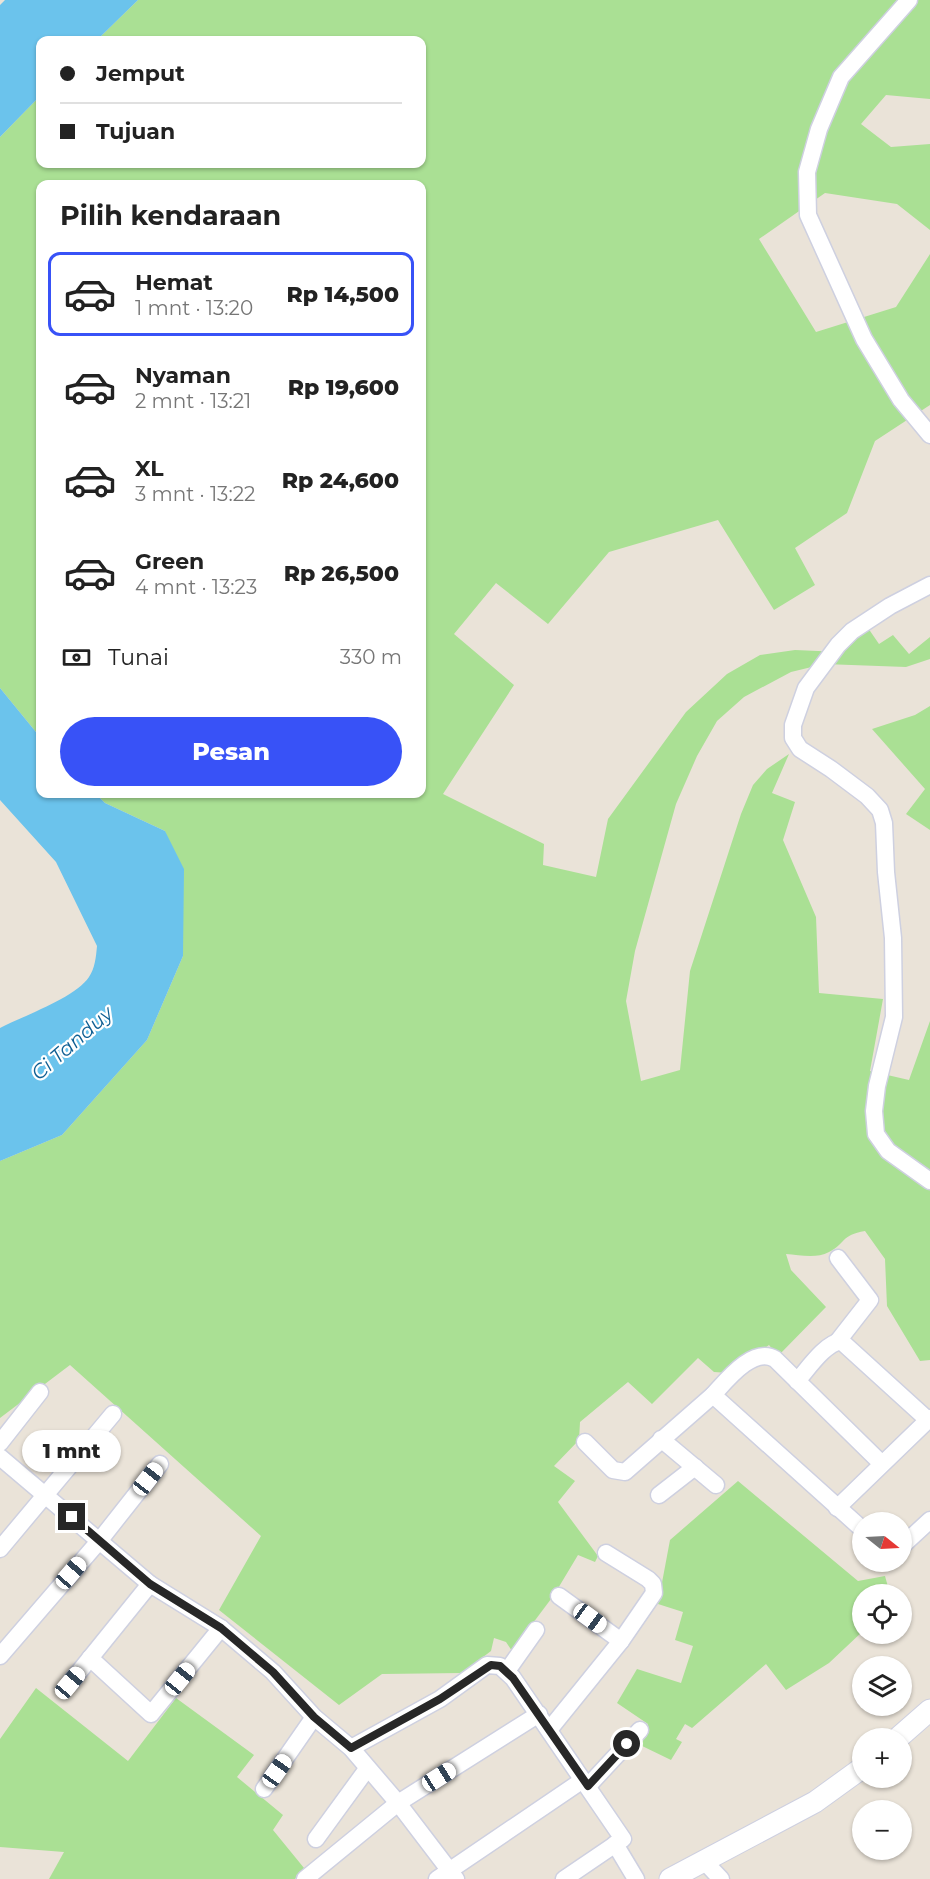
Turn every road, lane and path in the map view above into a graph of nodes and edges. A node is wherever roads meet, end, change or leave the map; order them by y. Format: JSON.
{"nodes":[{"id":1,"x":909,"y":0,"type":"edge"},
{"id":2,"x":930,"y":435,"type":"edge"},
{"id":3,"x":930,"y":585,"type":"edge"},
{"id":4,"x":930,"y":1181,"type":"edge"},
{"id":5,"x":838,"y":1258,"type":"dead end"},
{"id":6,"x":838,"y":1341,"type":"junction"},
{"id":7,"x":797,"y":1381,"type":"junction"},
{"id":8,"x":40,"y":1392,"type":"dead end"},
{"id":9,"x":712,"y":1395,"type":"junction"},
{"id":10,"x":113,"y":1414,"type":"dead end"},
{"id":11,"x":929,"y":1419,"type":"edge"},
{"id":12,"x":661,"y":1439,"type":"junction"},
{"id":13,"x":585,"y":1442,"type":"dead end"},
{"id":14,"x":0,"y":1443,"type":"edge"},
{"id":15,"x":0,"y":1457,"type":"edge"},
{"id":16,"x":881,"y":1463,"type":"junction"},
{"id":17,"x":160,"y":1464,"type":"dead end"},
{"id":18,"x":695,"y":1467,"type":"junction"},
{"id":19,"x":716,"y":1485,"type":"dead end"},
{"id":20,"x":44,"y":1494,"type":"junction"},
{"id":21,"x":659,"y":1495,"type":"dead end"},
{"id":22,"x":837,"y":1508,"type":"junction"},
{"id":23,"x":930,"y":1520,"type":"edge"},
{"id":24,"x":852,"y":1521,"type":"edge"},
{"id":25,"x":912,"y":1537,"type":"edge"},
{"id":26,"x":100,"y":1540,"type":"junction"},
{"id":27,"x":0,"y":1549,"type":"edge"},
{"id":28,"x":606,"y":1553,"type":"dead end"},
{"id":29,"x":150,"y":1584,"type":"junction"},
{"id":30,"x":559,"y":1596,"type":"dead end"},
{"id":31,"x":221,"y":1628,"type":"junction"},
{"id":32,"x":536,"y":1630,"type":"dead end"},
{"id":33,"x":621,"y":1641,"type":"junction"},
{"id":34,"x":0,"y":1656,"type":"edge"},
{"id":35,"x":90,"y":1658,"type":"junction"},
{"id":36,"x":507,"y":1671,"type":"junction"},
{"id":37,"x":70,"y":1683,"type":"dead end"},
{"id":38,"x":930,"y":1710,"type":"edge"},
{"id":39,"x":539,"y":1714,"type":"junction"},
{"id":40,"x":314,"y":1717,"type":"junction"},
{"id":41,"x":909,"y":1728,"type":"edge"},
{"id":42,"x":549,"y":1730,"type":"junction"},
{"id":43,"x":640,"y":1730,"type":"dead end"},
{"id":44,"x":351,"y":1748,"type":"junction"},
{"id":45,"x":367,"y":1769,"type":"junction"},
{"id":46,"x":852,"y":1774,"type":"edge"},
{"id":47,"x":586,"y":1783,"type":"junction"},
{"id":48,"x":264,"y":1789,"type":"dead end"},
{"id":49,"x":398,"y":1803,"type":"junction"},
{"id":50,"x":316,"y":1839,"type":"dead end"},
{"id":51,"x":615,"y":1844,"type":"junction"},
{"id":52,"x":703,"y":1860,"type":"junction"},
{"id":53,"x":448,"y":1876,"type":"edge"},
{"id":54,"x":305,"y":1879,"type":"edge"},
{"id":55,"x":564,"y":1879,"type":"edge"},
{"id":56,"x":636,"y":1879,"type":"edge"},
{"id":57,"x":670,"y":1879,"type":"edge"},
{"id":58,"x":722,"y":1879,"type":"edge"}],
"edges":[{"from":1,"to":2,"type":"street"},
{"from":3,"to":4,"type":"street"},
{"from":5,"to":6,"type":"street"},
{"from":6,"to":7,"type":"street"},
{"from":6,"to":11,"type":"street"},
{"from":7,"to":9,"type":"street"},
{"from":7,"to":16,"type":"street"},
{"from":8,"to":14,"type":"street"},
{"from":9,"to":12,"type":"street"},
{"from":9,"to":22,"type":"street"},
{"from":10,"to":20,"type":"street"},
{"from":11,"to":16,"type":"street"},
{"from":12,"to":13,"type":"street"},
{"from":12,"to":18,"type":"street"},
{"from":15,"to":20,"type":"street"},
{"from":16,"to":22,"type":"street"},
{"from":17,"to":26,"type":"street"},
{"from":18,"to":19,"type":"street"},
{"from":18,"to":21,"type":"street"},
{"from":20,"to":26,"type":"street"},
{"from":20,"to":27,"type":"street"},
{"from":22,"to":24,"type":"street"},
{"from":23,"to":25,"type":"street"},
{"from":26,"to":29,"type":"street"},
{"from":26,"to":34,"type":"street"},
{"from":28,"to":33,"type":"street"},
{"from":29,"to":31,"type":"street"},
{"from":29,"to":35,"type":"street"},
{"from":30,"to":33,"type":"street"},
{"from":31,"to":35,"type":"street"},
{"from":31,"to":40,"type":"street"},
{"from":32,"to":36,"type":"street"},
{"from":33,"to":42,"type":"street"},
{"from":35,"to":37,"type":"street"},
{"from":36,"to":39,"type":"street"},
{"from":36,"to":44,"type":"street"},
{"from":38,"to":41,"type":"street"},
{"from":39,"to":42,"type":"street"},
{"from":39,"to":49,"type":"street"},
{"from":40,"to":44,"type":"street"},
{"from":40,"to":48,"type":"street"},
{"from":42,"to":47,"type":"street"},
{"from":43,"to":47,"type":"street"},
{"from":44,"to":45,"type":"street"},
{"from":45,"to":49,"type":"street"},
{"from":45,"to":50,"type":"street"},
{"from":46,"to":52,"type":"street"},
{"from":47,"to":51,"type":"street"},
{"from":47,"to":53,"type":"street"},
{"from":49,"to":53,"type":"street"},
{"from":49,"to":54,"type":"street"},
{"from":51,"to":55,"type":"street"},
{"from":51,"to":56,"type":"street"},
{"from":52,"to":57,"type":"street"},
{"from":52,"to":58,"type":"street"}]}
